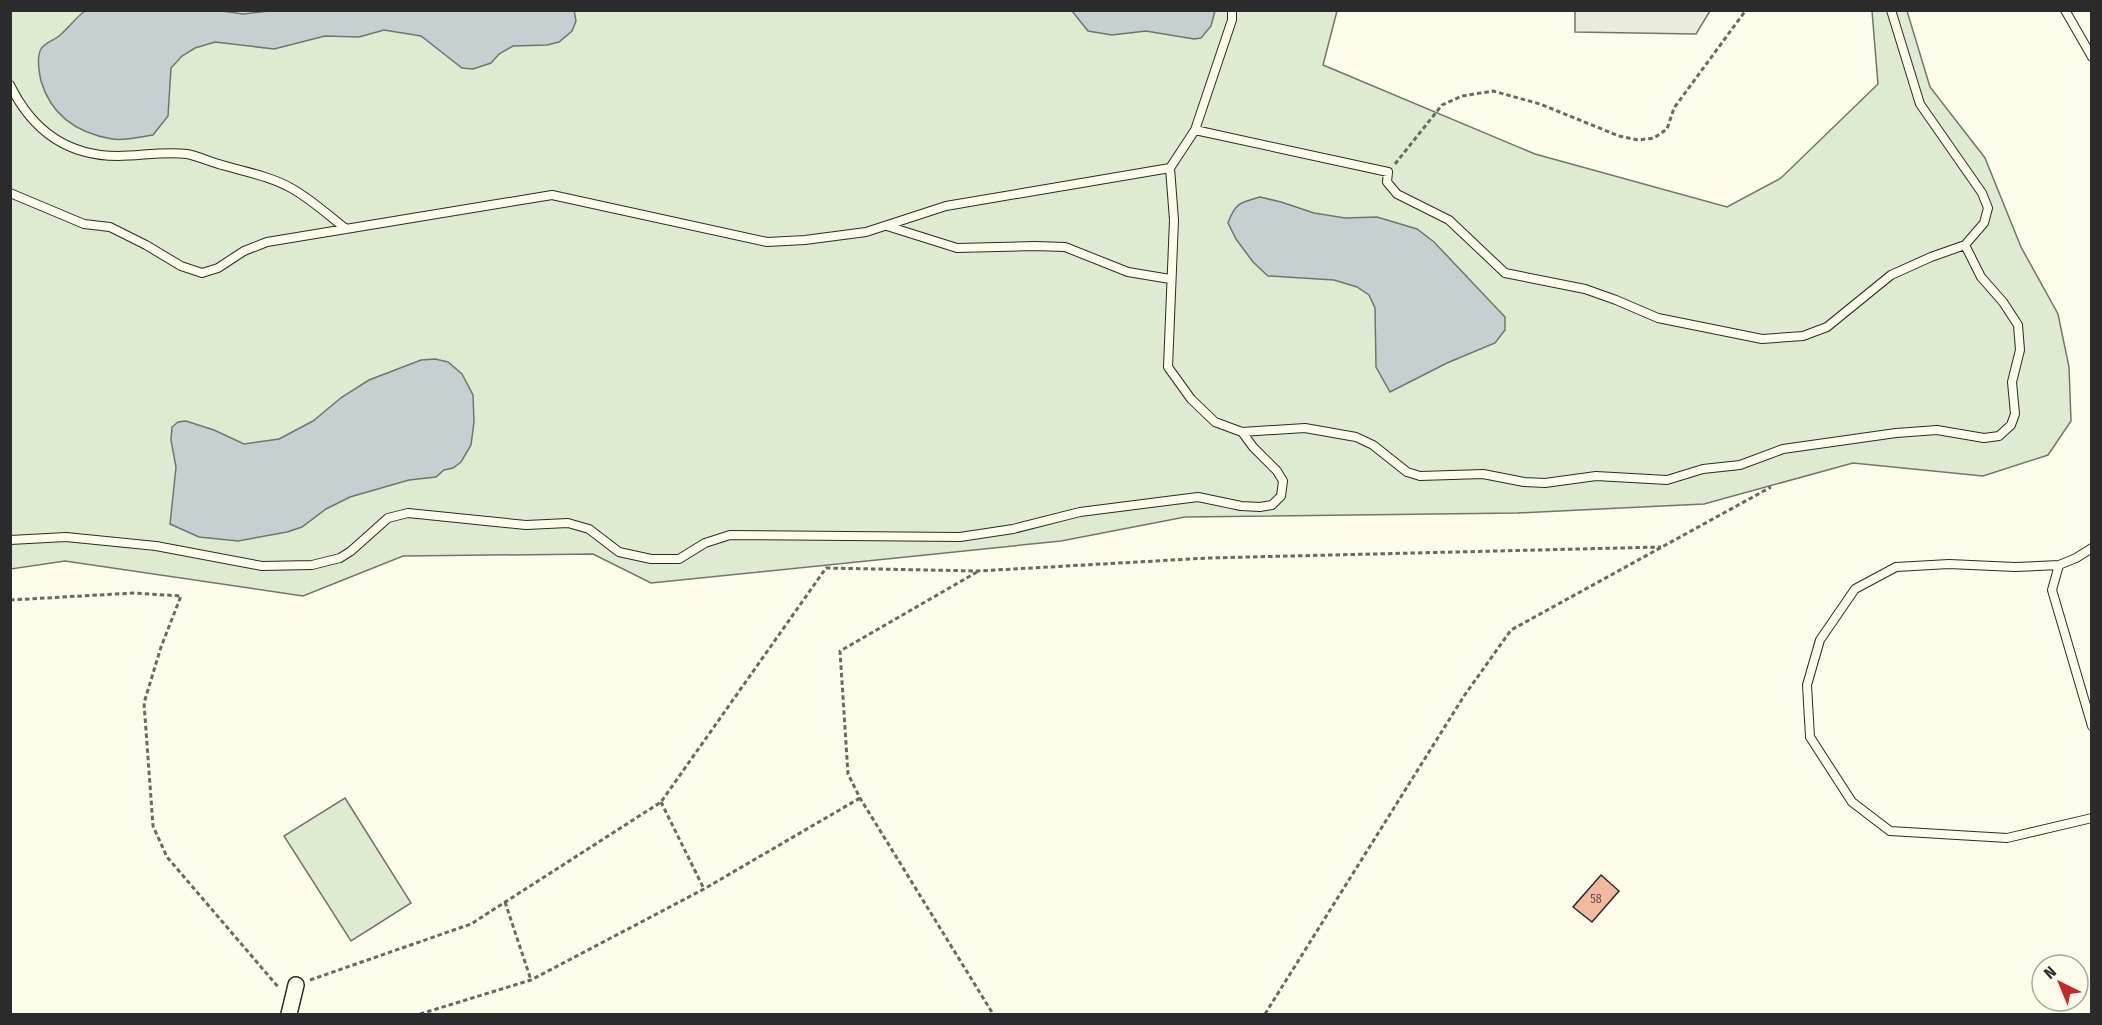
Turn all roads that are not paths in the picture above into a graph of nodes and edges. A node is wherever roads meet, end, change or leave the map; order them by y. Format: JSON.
{"nodes":[{"id":1,"x":1232,"y":10,"type":"edge"},
{"id":2,"x":1892,"y":10,"type":"edge"},
{"id":3,"x":2065,"y":10,"type":"edge"},
{"id":4,"x":2091,"y":57,"type":"edge"},
{"id":5,"x":10,"y":85,"type":"edge"},
{"id":6,"x":1195,"y":130,"type":"junction"},
{"id":7,"x":1170,"y":168,"type":"junction"},
{"id":8,"x":10,"y":193,"type":"edge"},
{"id":9,"x":887,"y":225,"type":"junction"},
{"id":10,"x":346,"y":229,"type":"junction"},
{"id":11,"x":1965,"y":246,"type":"junction"},
{"id":12,"x":1170,"y":279,"type":"junction"},
{"id":13,"x":1242,"y":432,"type":"junction"},
{"id":14,"x":10,"y":540,"type":"edge"},
{"id":15,"x":2091,"y":548,"type":"edge"},
{"id":16,"x":2059,"y":565,"type":"junction"},
{"id":17,"x":2091,"y":726,"type":"edge"},
{"id":18,"x":2091,"y":818,"type":"edge"},
{"id":19,"x":296,"y":985,"type":"road end"},
{"id":20,"x":289,"y":1014,"type":"edge"}],
"edges":[{"from":1,"to":6,"type":"lane"},
{"from":2,"to":11,"type":"lane"},
{"from":3,"to":4,"type":"lane"},
{"from":5,"to":10,"type":"lane"},
{"from":6,"to":7,"type":"lane"},
{"from":6,"to":11,"type":"lane"},
{"from":7,"to":9,"type":"lane"},
{"from":7,"to":12,"type":"lane"},
{"from":8,"to":10,"type":"lane"},
{"from":9,"to":10,"type":"lane"},
{"from":9,"to":12,"type":"lane"},
{"from":11,"to":13,"type":"lane"},
{"from":12,"to":13,"type":"lane"},
{"from":13,"to":14,"type":"lane"},
{"from":15,"to":16,"type":"lane"},
{"from":16,"to":17,"type":"lane"},
{"from":16,"to":18,"type":"lane"},
{"from":19,"to":20,"type":"street"}]}
